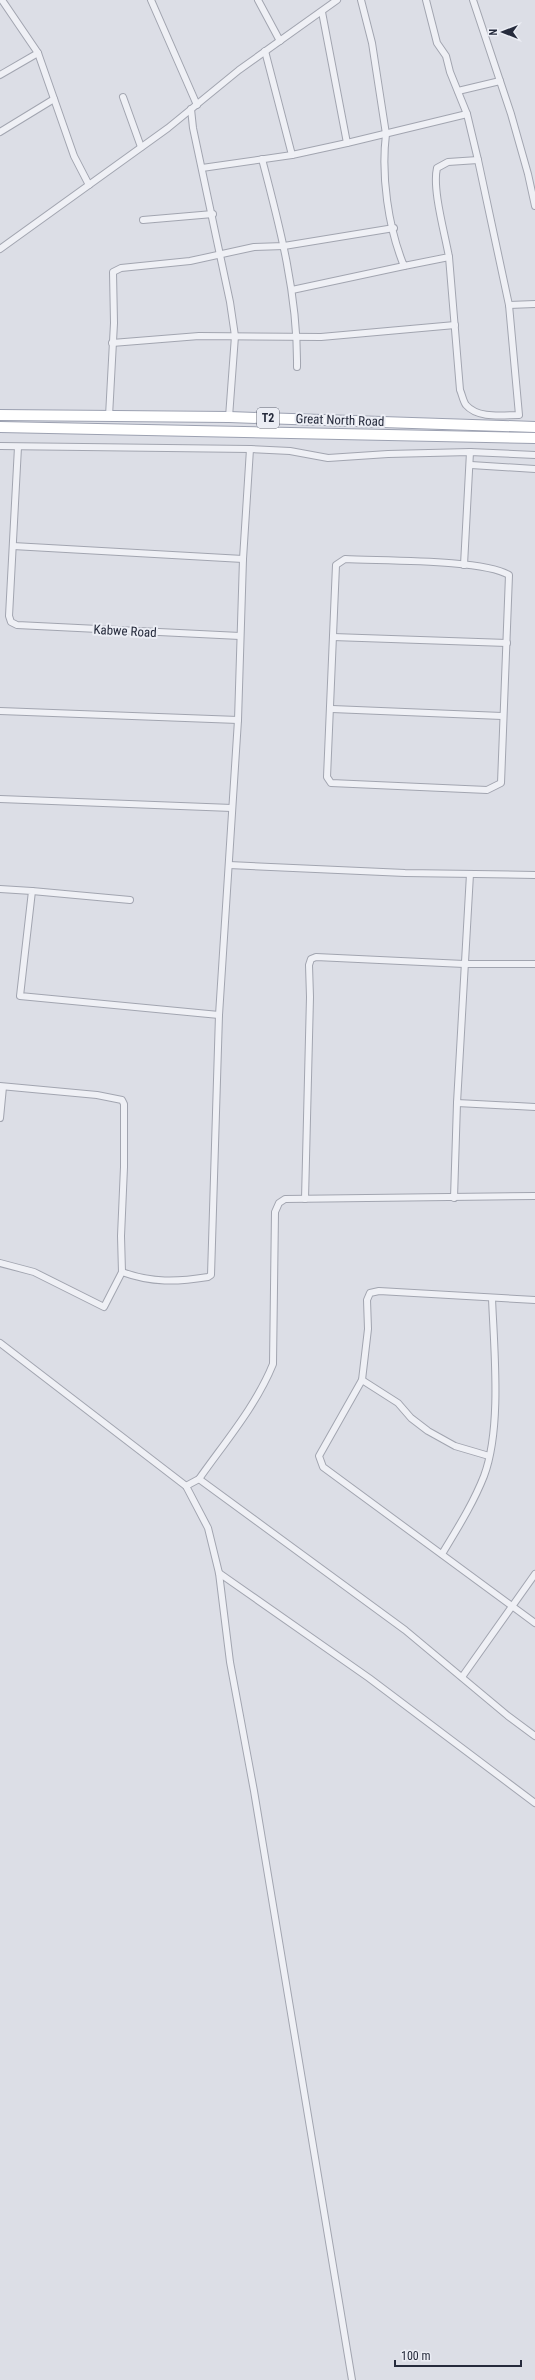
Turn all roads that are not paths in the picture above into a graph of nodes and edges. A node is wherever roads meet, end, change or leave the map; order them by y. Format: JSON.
{"nodes":[{"id":1,"x":2,"y":0,"type":"edge"},
{"id":2,"x":151,"y":0,"type":"edge"},
{"id":3,"x":258,"y":0,"type":"edge"},
{"id":4,"x":337,"y":0,"type":"edge"},
{"id":5,"x":361,"y":0,"type":"edge"},
{"id":6,"x":426,"y":0,"type":"edge"},
{"id":7,"x":472,"y":0,"type":"edge"},
{"id":8,"x":322,"y":12,"type":"junction"},
{"id":9,"x":280,"y":41,"type":"junction"},
{"id":10,"x":265,"y":51,"type":"junction"},
{"id":11,"x":38,"y":53,"type":"junction"},
{"id":12,"x":0,"y":75,"type":"edge"},
{"id":13,"x":500,"y":80,"type":"junction"},
{"id":14,"x":458,"y":91,"type":"junction"},
{"id":15,"x":123,"y":97,"type":"dead end"},
{"id":16,"x":54,"y":99,"type":"junction"},
{"id":17,"x":194,"y":107,"type":"junction"},
{"id":18,"x":467,"y":114,"type":"junction"},
{"id":19,"x":0,"y":132,"type":"edge"},
{"id":20,"x":386,"y":134,"type":"junction"},
{"id":21,"x":347,"y":143,"type":"junction"},
{"id":22,"x":141,"y":147,"type":"junction"},
{"id":23,"x":292,"y":155,"type":"junction"},
{"id":24,"x":262,"y":159,"type":"junction"},
{"id":25,"x":478,"y":160,"type":"junction"},
{"id":26,"x":202,"y":168,"type":"junction"},
{"id":27,"x":88,"y":185,"type":"junction"},
{"id":28,"x":535,"y":206,"type":"edge"},
{"id":29,"x":213,"y":214,"type":"junction"},
{"id":30,"x":143,"y":220,"type":"dead end"},
{"id":31,"x":394,"y":228,"type":"junction"},
{"id":32,"x":284,"y":246,"type":"junction"},
{"id":33,"x":0,"y":249,"type":"edge"},
{"id":34,"x":220,"y":255,"type":"junction"},
{"id":35,"x":449,"y":257,"type":"junction"},
{"id":36,"x":404,"y":266,"type":"junction"},
{"id":37,"x":292,"y":290,"type":"junction"},
{"id":38,"x":535,"y":304,"type":"edge"},
{"id":39,"x":509,"y":305,"type":"junction"},
{"id":40,"x":454,"y":325,"type":"junction"},
{"id":41,"x":234,"y":336,"type":"junction"},
{"id":42,"x":298,"y":336,"type":"junction"},
{"id":43,"x":112,"y":343,"type":"junction"},
{"id":44,"x":297,"y":367,"type":"dead end"},
{"id":45,"x":0,"y":415,"type":"edge"},
{"id":46,"x":109,"y":416,"type":"junction"},
{"id":47,"x":229,"y":417,"type":"junction"},
{"id":48,"x":0,"y":427,"type":"edge"},
{"id":49,"x":535,"y":427,"type":"edge"},
{"id":50,"x":535,"y":438,"type":"edge"},
{"id":51,"x":0,"y":446,"type":"edge"},
{"id":52,"x":18,"y":447,"type":"junction"},
{"id":53,"x":250,"y":449,"type":"junction"},
{"id":54,"x":470,"y":452,"type":"junction"},
{"id":55,"x":535,"y":456,"type":"edge"},
{"id":56,"x":471,"y":465,"type":"junction"},
{"id":57,"x":535,"y":469,"type":"edge"},
{"id":58,"x":12,"y":546,"type":"junction"},
{"id":59,"x":243,"y":559,"type":"junction"},
{"id":60,"x":464,"y":565,"type":"junction"},
{"id":61,"x":240,"y":636,"type":"junction"},
{"id":62,"x":333,"y":638,"type":"junction"},
{"id":63,"x":507,"y":643,"type":"junction"},
{"id":64,"x":332,"y":709,"type":"junction"},
{"id":65,"x":0,"y":711,"type":"edge"},
{"id":66,"x":502,"y":716,"type":"junction"},
{"id":67,"x":238,"y":720,"type":"junction"},
{"id":68,"x":0,"y":799,"type":"edge"},
{"id":69,"x":232,"y":808,"type":"junction"},
{"id":70,"x":229,"y":865,"type":"junction"},
{"id":71,"x":470,"y":874,"type":"junction"},
{"id":72,"x":535,"y":875,"type":"edge"},
{"id":73,"x":0,"y":889,"type":"edge"},
{"id":74,"x":32,"y":891,"type":"junction"},
{"id":75,"x":130,"y":900,"type":"dead end"},
{"id":76,"x":464,"y":964,"type":"junction"},
{"id":77,"x":535,"y":964,"type":"edge"},
{"id":78,"x":219,"y":1015,"type":"junction"},
{"id":79,"x":2,"y":1087,"type":"edge"},
{"id":80,"x":457,"y":1103,"type":"junction"},
{"id":81,"x":535,"y":1107,"type":"edge"},
{"id":82,"x":0,"y":1118,"type":"edge"},
{"id":83,"x":535,"y":1196,"type":"edge"},
{"id":84,"x":454,"y":1198,"type":"junction"},
{"id":85,"x":305,"y":1199,"type":"junction"},
{"id":86,"x":0,"y":1263,"type":"edge"},
{"id":87,"x":122,"y":1272,"type":"junction"},
{"id":88,"x":492,"y":1298,"type":"junction"},
{"id":89,"x":535,"y":1300,"type":"edge"},
{"id":90,"x":0,"y":1343,"type":"edge"},
{"id":91,"x":362,"y":1380,"type":"junction"},
{"id":92,"x":489,"y":1456,"type":"junction"},
{"id":93,"x":198,"y":1479,"type":"junction"},
{"id":94,"x":186,"y":1486,"type":"junction"},
{"id":95,"x":442,"y":1554,"type":"junction"},
{"id":96,"x":218,"y":1573,"type":"junction"},
{"id":97,"x":535,"y":1574,"type":"edge"},
{"id":98,"x":512,"y":1606,"type":"junction"},
{"id":99,"x":535,"y":1623,"type":"edge"},
{"id":100,"x":462,"y":1677,"type":"junction"},
{"id":101,"x":535,"y":1736,"type":"edge"},
{"id":102,"x":535,"y":1803,"type":"edge"},
{"id":103,"x":352,"y":2380,"type":"edge"}],
"edges":[{"from":1,"to":11,"type":"street"},
{"from":2,"to":17,"type":"street"},
{"from":3,"to":9,"type":"street"},
{"from":4,"to":8,"type":"street"},
{"from":5,"to":20,"type":"street"},
{"from":6,"to":14,"type":"street"},
{"from":7,"to":13,"type":"street"},
{"from":8,"to":9,"type":"street"},
{"from":8,"to":21,"type":"street"},
{"from":9,"to":10,"type":"street"},
{"from":10,"to":17,"type":"street"},
{"from":10,"to":23,"type":"street"},
{"from":11,"to":12,"type":"street"},
{"from":11,"to":16,"type":"street"},
{"from":13,"to":14,"type":"street"},
{"from":13,"to":28,"type":"street"},
{"from":14,"to":18,"type":"street"},
{"from":15,"to":22,"type":"street"},
{"from":16,"to":19,"type":"street"},
{"from":16,"to":27,"type":"street"},
{"from":17,"to":22,"type":"street"},
{"from":17,"to":26,"type":"street"},
{"from":18,"to":20,"type":"street"},
{"from":18,"to":25,"type":"street"},
{"from":20,"to":21,"type":"street"},
{"from":20,"to":31,"type":"street"},
{"from":21,"to":23,"type":"street"},
{"from":22,"to":27,"type":"street"},
{"from":23,"to":24,"type":"street"},
{"from":24,"to":26,"type":"street"},
{"from":24,"to":32,"type":"street"},
{"from":25,"to":35,"type":"street"},
{"from":25,"to":39,"type":"street"},
{"from":26,"to":29,"type":"street"},
{"from":27,"to":33,"type":"street"},
{"from":29,"to":30,"type":"street"},
{"from":29,"to":34,"type":"street"},
{"from":31,"to":32,"type":"street"},
{"from":31,"to":36,"type":"street"},
{"from":32,"to":34,"type":"street"},
{"from":32,"to":37,"type":"street"},
{"from":34,"to":41,"type":"street"},
{"from":34,"to":43,"type":"street"},
{"from":35,"to":36,"type":"street"},
{"from":35,"to":40,"type":"street"},
{"from":36,"to":37,"type":"street"},
{"from":37,"to":42,"type":"street"},
{"from":38,"to":39,"type":"street"},
{"from":39,"to":40,"type":"street"},
{"from":40,"to":42,"type":"street"},
{"from":41,"to":42,"type":"street"},
{"from":41,"to":43,"type":"street"},
{"from":41,"to":47,"type":"street"},
{"from":42,"to":44,"type":"street"},
{"from":43,"to":46,"type":"street"},
{"from":45,"to":46,"type":"main road","name":"Great North Road","number":"T2"},
{"from":46,"to":47,"type":"main road","name":"Great North Road","number":"T2"},
{"from":47,"to":49,"type":"main road","name":"Great North Road","number":"T2"},
{"from":48,"to":50,"type":"main road","name":"Great North Road","number":"T2"},
{"from":51,"to":52,"type":"street"},
{"from":52,"to":53,"type":"street"},
{"from":52,"to":58,"type":"street"},
{"from":53,"to":54,"type":"street"},
{"from":53,"to":59,"type":"street"},
{"from":54,"to":55,"type":"street"},
{"from":54,"to":56,"type":"street"},
{"from":56,"to":57,"type":"street"},
{"from":56,"to":60,"type":"street"},
{"from":58,"to":59,"type":"street"},
{"from":58,"to":61,"type":"street","name":"Kabwe Road"},
{"from":59,"to":61,"type":"street"},
{"from":60,"to":62,"type":"street"},
{"from":60,"to":63,"type":"street"},
{"from":61,"to":67,"type":"street"},
{"from":62,"to":63,"type":"street"},
{"from":62,"to":64,"type":"street"},
{"from":63,"to":66,"type":"street"},
{"from":64,"to":66,"type":"street"},
{"from":64,"to":66,"type":"street"},
{"from":65,"to":67,"type":"street"},
{"from":67,"to":69,"type":"street"},
{"from":68,"to":69,"type":"street"},
{"from":69,"to":70,"type":"street"},
{"from":70,"to":71,"type":"street"},
{"from":70,"to":78,"type":"street"},
{"from":71,"to":72,"type":"street"},
{"from":71,"to":76,"type":"street"},
{"from":73,"to":74,"type":"street"},
{"from":74,"to":75,"type":"street"},
{"from":74,"to":78,"type":"street"},
{"from":76,"to":77,"type":"street"},
{"from":76,"to":80,"type":"street"},
{"from":76,"to":85,"type":"street"},
{"from":78,"to":87,"type":"street"},
{"from":79,"to":82,"type":"street"},
{"from":79,"to":87,"type":"street"},
{"from":80,"to":81,"type":"street"},
{"from":80,"to":84,"type":"street"},
{"from":83,"to":84,"type":"street"},
{"from":84,"to":85,"type":"street"},
{"from":85,"to":93,"type":"street"},
{"from":86,"to":87,"type":"street"},
{"from":88,"to":89,"type":"street"},
{"from":88,"to":91,"type":"street"},
{"from":88,"to":92,"type":"street"},
{"from":90,"to":94,"type":"street"},
{"from":91,"to":92,"type":"street"},
{"from":91,"to":95,"type":"street"},
{"from":92,"to":95,"type":"street"},
{"from":93,"to":94,"type":"street"},
{"from":93,"to":100,"type":"street"},
{"from":94,"to":96,"type":"street"},
{"from":95,"to":98,"type":"street"},
{"from":96,"to":102,"type":"street"},
{"from":96,"to":103,"type":"street"},
{"from":97,"to":98,"type":"street"},
{"from":98,"to":99,"type":"street"},
{"from":98,"to":100,"type":"street"},
{"from":100,"to":101,"type":"street"}]}
